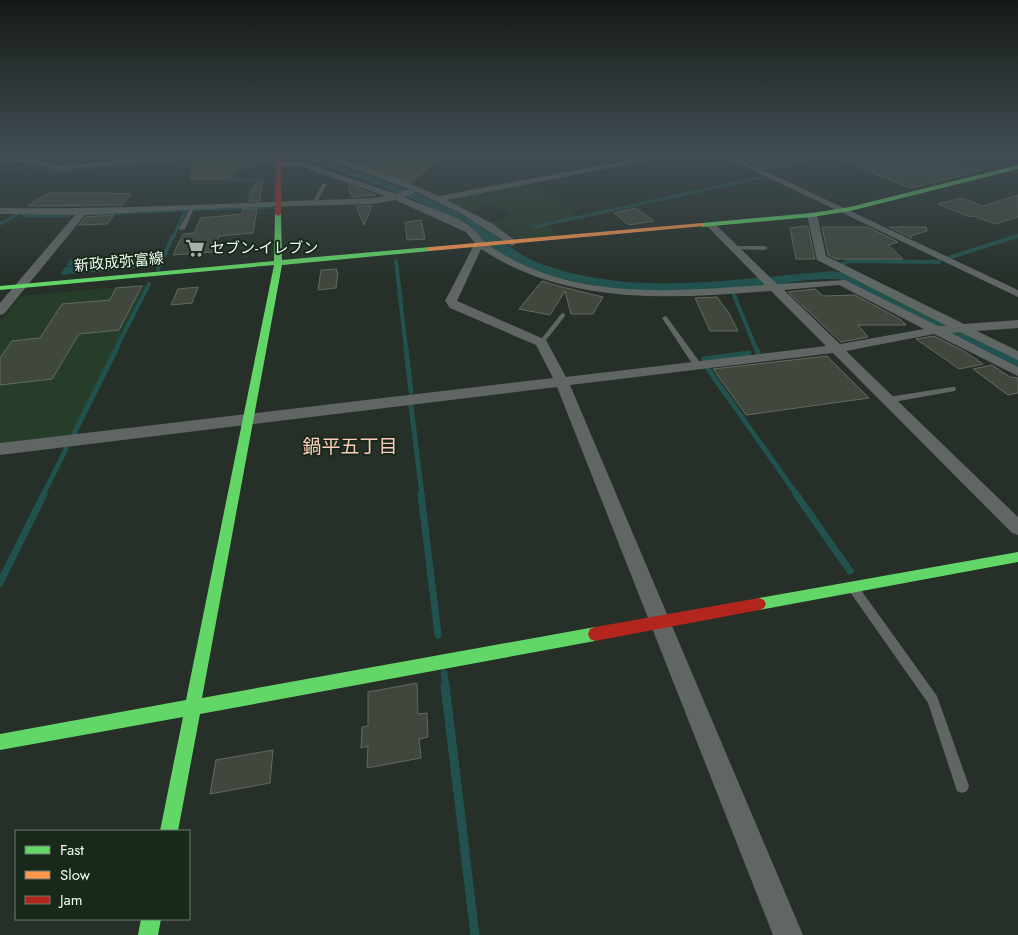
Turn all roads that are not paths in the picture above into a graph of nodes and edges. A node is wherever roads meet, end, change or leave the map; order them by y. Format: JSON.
{"nodes":[{"id":1,"x":279,"y":195,"type":"edge"},
{"id":2,"x":319,"y":195,"type":"edge"},
{"id":3,"x":394,"y":195,"type":"edge"},
{"id":4,"x":401,"y":195,"type":"edge"},
{"id":5,"x":425,"y":195,"type":"edge"},
{"id":6,"x":461,"y":195,"type":"edge"},
{"id":7,"x":806,"y":195,"type":"edge"},
{"id":8,"x":906,"y":195,"type":"edge"},
{"id":9,"x":398,"y":196,"type":"junction"},
{"id":10,"x":437,"y":199,"type":"junction"},
{"id":11,"x":314,"y":203,"type":"junction"},
{"id":12,"x":279,"y":204,"type":"junction"},
{"id":13,"x":192,"y":209,"type":"junction"},
{"id":14,"x":0,"y":211,"type":"edge"},
{"id":15,"x":840,"y":211,"type":"junction"},
{"id":16,"x":82,"y":212,"type":"junction"},
{"id":17,"x":812,"y":215,"type":"junction"},
{"id":18,"x":711,"y":225,"type":"junction"},
{"id":19,"x":182,"y":229,"type":"dead end"},
{"id":20,"x":510,"y":243,"type":"junction"},
{"id":21,"x":483,"y":245,"type":"junction"},
{"id":22,"x":734,"y":247,"type":"junction"},
{"id":23,"x":765,"y":248,"type":"dead end"},
{"id":24,"x":278,"y":264,"type":"junction"},
{"id":25,"x":763,"y":276,"type":"joint"},
{"id":26,"x":20,"y":286,"type":"junction"},
{"id":27,"x":0,"y":288,"type":"edge"},
{"id":28,"x":775,"y":288,"type":"junction"},
{"id":29,"x":1018,"y":294,"type":"edge"},
{"id":30,"x":0,"y":311,"type":"edge"},
{"id":31,"x":563,"y":315,"type":"dead end"},
{"id":32,"x":665,"y":318,"type":"dead end"},
{"id":33,"x":1018,"y":324,"type":"edge"},
{"id":34,"x":962,"y":328,"type":"junction"},
{"id":35,"x":940,"y":330,"type":"junction"},
{"id":36,"x":541,"y":343,"type":"junction"},
{"id":37,"x":835,"y":348,"type":"junction"},
{"id":38,"x":1018,"y":356,"type":"edge"},
{"id":39,"x":698,"y":366,"type":"junction"},
{"id":40,"x":1018,"y":372,"type":"edge"},
{"id":41,"x":562,"y":382,"type":"junction"},
{"id":42,"x":952,"y":389,"type":"dead end"},
{"id":43,"x":888,"y":400,"type":"junction"},
{"id":44,"x":247,"y":418,"type":"junction"},
{"id":45,"x":0,"y":449,"type":"edge"},
{"id":46,"x":1018,"y":528,"type":"edge"},
{"id":47,"x":1018,"y":557,"type":"edge"},
{"id":48,"x":852,"y":587,"type":"junction"},
{"id":49,"x":660,"y":622,"type":"junction"},
{"id":50,"x":194,"y":706,"type":"junction"},
{"id":51,"x":0,"y":742,"type":"edge"},
{"id":52,"x":962,"y":786,"type":"dead end"},
{"id":53,"x":169,"y":830,"type":"edge"},
{"id":54,"x":151,"y":920,"type":"edge"},
{"id":55,"x":148,"y":935,"type":"edge"},
{"id":56,"x":788,"y":935,"type":"edge"}],
"edges":[{"from":1,"to":12,"type":"street"},
{"from":2,"to":11,"type":"lane"},
{"from":3,"to":9,"type":"street"},
{"from":4,"to":9,"type":"street"},
{"from":5,"to":10,"type":"street"},
{"from":6,"to":10,"type":"street"},
{"from":7,"to":15,"type":"street"},
{"from":8,"to":15,"type":"street","name":"新政成弥富線"},
{"from":9,"to":11,"type":"street"},
{"from":9,"to":21,"type":"street"},
{"from":10,"to":20,"type":"street"},
{"from":11,"to":12,"type":"street"},
{"from":12,"to":13,"type":"street"},
{"from":12,"to":24,"type":"street"},
{"from":13,"to":16,"type":"street"},
{"from":13,"to":19,"type":"lane"},
{"from":14,"to":16,"type":"street"},
{"from":15,"to":17,"type":"street","name":"新政成弥富線"},
{"from":15,"to":29,"type":"street"},
{"from":16,"to":26,"type":"street"},
{"from":17,"to":18,"type":"street","name":"新政成弥富線"},
{"from":17,"to":34,"type":"street"},
{"from":18,"to":20,"type":"street","name":"新政成弥富線"},
{"from":18,"to":22,"type":"street"},
{"from":20,"to":21,"type":"street","name":"新政成弥富線"},
{"from":21,"to":24,"type":"street","name":"新政成弥富線"},
{"from":21,"to":28,"type":"street"},
{"from":21,"to":36,"type":"street"},
{"from":22,"to":23,"type":"lane"},
{"from":22,"to":25,"type":"street"},
{"from":24,"to":26,"type":"street","name":"新政成弥富線"},
{"from":24,"to":44,"type":"street"},
{"from":25,"to":28,"type":"street"},
{"from":26,"to":27,"type":"street","name":"新政成弥富線"},
{"from":26,"to":30,"type":"street"},
{"from":28,"to":35,"type":"street"},
{"from":28,"to":37,"type":"street"},
{"from":31,"to":36,"type":"lane"},
{"from":32,"to":39,"type":"lane"},
{"from":33,"to":34,"type":"street"},
{"from":34,"to":35,"type":"street"},
{"from":34,"to":38,"type":"street"},
{"from":35,"to":37,"type":"street"},
{"from":35,"to":40,"type":"street"},
{"from":36,"to":41,"type":"street"},
{"from":37,"to":39,"type":"street"},
{"from":37,"to":43,"type":"street"},
{"from":39,"to":41,"type":"street"},
{"from":41,"to":44,"type":"street"},
{"from":41,"to":49,"type":"street"},
{"from":42,"to":43,"type":"lane"},
{"from":43,"to":46,"type":"street"},
{"from":44,"to":45,"type":"street"},
{"from":44,"to":50,"type":"street"},
{"from":47,"to":48,"type":"street"},
{"from":48,"to":49,"type":"street"},
{"from":48,"to":52,"type":"lane"},
{"from":49,"to":50,"type":"street"},
{"from":49,"to":56,"type":"street"},
{"from":50,"to":51,"type":"street"},
{"from":50,"to":53,"type":"street"},
{"from":54,"to":55,"type":"street"}]}
